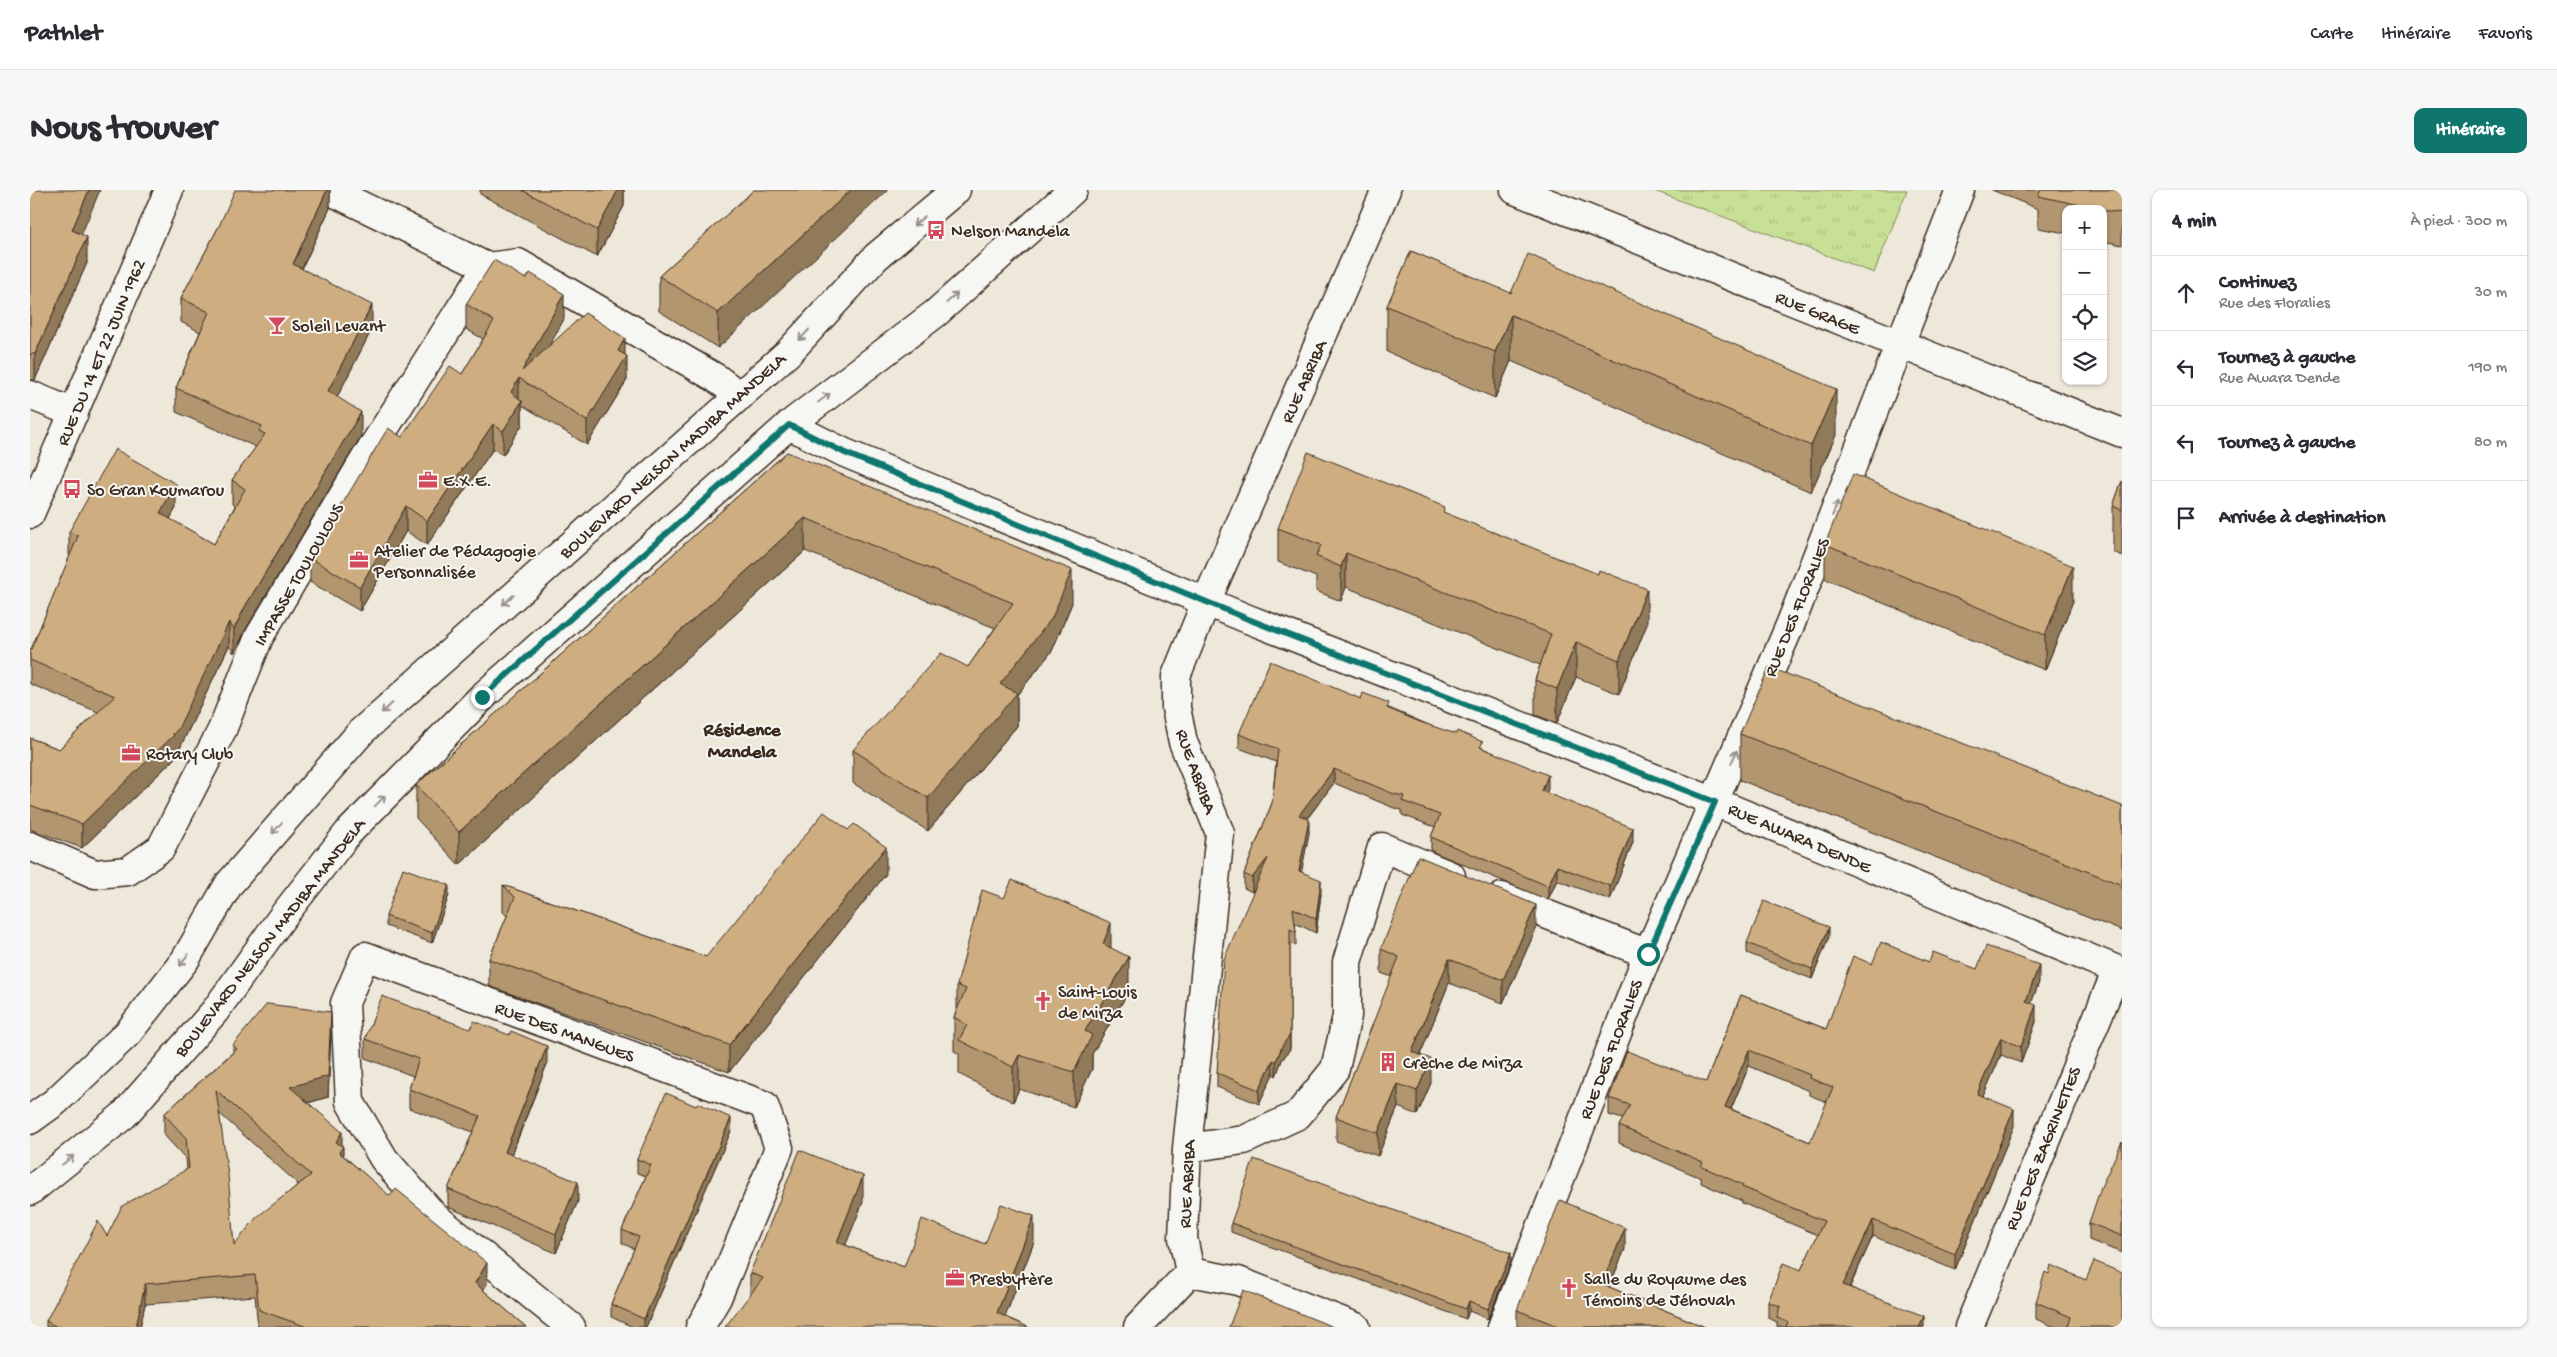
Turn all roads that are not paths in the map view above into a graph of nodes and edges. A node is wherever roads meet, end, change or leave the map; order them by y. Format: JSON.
{"nodes":[{"id":1,"x":169,"y":190,"type":"edge"},
{"id":2,"x":329,"y":190,"type":"edge"},
{"id":3,"x":956,"y":190,"type":"edge"},
{"id":4,"x":1072,"y":190,"type":"edge"},
{"id":5,"x":1386,"y":190,"type":"edge"},
{"id":6,"x":1515,"y":190,"type":"edge"},
{"id":7,"x":1960,"y":190,"type":"edge"},
{"id":8,"x":487,"y":267,"type":"junction"},
{"id":9,"x":1901,"y":346,"type":"junction"},
{"id":10,"x":30,"y":395,"type":"edge"},
{"id":11,"x":740,"y":396,"type":"junction"},
{"id":12,"x":74,"y":413,"type":"junction"},
{"id":13,"x":789,"y":425,"type":"junction"},
{"id":14,"x":2122,"y":433,"type":"edge"},
{"id":15,"x":30,"y":514,"type":"edge"},
{"id":16,"x":1206,"y":602,"type":"junction"},
{"id":17,"x":1715,"y":802,"type":"junction"},
{"id":18,"x":30,"y":846,"type":"edge"},
{"id":19,"x":1648,"y":954,"type":"junction"},
{"id":20,"x":2119,"y":971,"type":"edge"},
{"id":21,"x":30,"y":1120,"type":"edge"},
{"id":22,"x":1187,"y":1148,"type":"junction"},
{"id":23,"x":30,"y":1191,"type":"edge"},
{"id":24,"x":1190,"y":1272,"type":"junction"},
{"id":25,"x":571,"y":1327,"type":"edge"},
{"id":26,"x":700,"y":1327,"type":"edge"},
{"id":27,"x":1138,"y":1327,"type":"edge"},
{"id":28,"x":1356,"y":1327,"type":"edge"},
{"id":29,"x":1502,"y":1327,"type":"edge"},
{"id":30,"x":1969,"y":1327,"type":"edge"}],
"edges":[{"from":1,"to":12,"type":"street","name":"RUE DU 14 ET 22 JUIN 1962"},
{"from":2,"to":8,"type":"street"},
{"from":3,"to":11,"type":"street","name":"BOULEVARD NELSON MADIBA MANDELA","one_way":true},
{"from":13,"to":4,"type":"street","name":"BOULEVARD NELSON MADIBA MANDELA","one_way":true},
{"from":5,"to":16,"type":"street","name":"RUE ABRIBA"},
{"from":6,"to":9,"type":"street","name":"RUE GRAGE"},
{"from":7,"to":9,"type":"street","name":"RUE DES FLORALIES"},
{"from":8,"to":11,"type":"street"},
{"from":8,"to":18,"type":"street","name":"IMPASSE TOULOULOUS"},
{"from":9,"to":14,"type":"street","name":"RUE GRAGE"},
{"from":17,"to":9,"type":"street","name":"RUE DES FLORALIES","one_way":true},
{"from":10,"to":12,"type":"street"},
{"from":11,"to":21,"type":"street","name":"BOULEVARD NELSON MADIBA MANDELA","one_way":true},
{"from":12,"to":15,"type":"street","name":"RUE DU 14 ET 22 JUIN 1962"},
{"from":13,"to":16,"type":"street","name":"RUE AWARA DENDE"},
{"from":23,"to":13,"type":"street","name":"BOULEVARD NELSON MADIBA MANDELA","one_way":true},
{"from":16,"to":17,"type":"street","name":"RUE AWARA DENDE"},
{"from":16,"to":22,"type":"street","name":"RUE ABRIBA"},
{"from":17,"to":19,"type":"street","name":"RUE DES FLORALIES"},
{"from":17,"to":20,"type":"street","name":"RUE AWARA DENDE"},
{"from":19,"to":22,"type":"street"},
{"from":19,"to":29,"type":"street","name":"RUE DES FLORALIES"},
{"from":20,"to":30,"type":"street","name":"RUE DES ZAGRINETTES"},
{"from":22,"to":24,"type":"street","name":"RUE ABRIBA"},
{"from":24,"to":27,"type":"street"},
{"from":24,"to":28,"type":"street"},
{"from":25,"to":26,"type":"street","name":"RUE DES MANGUES"}]}
